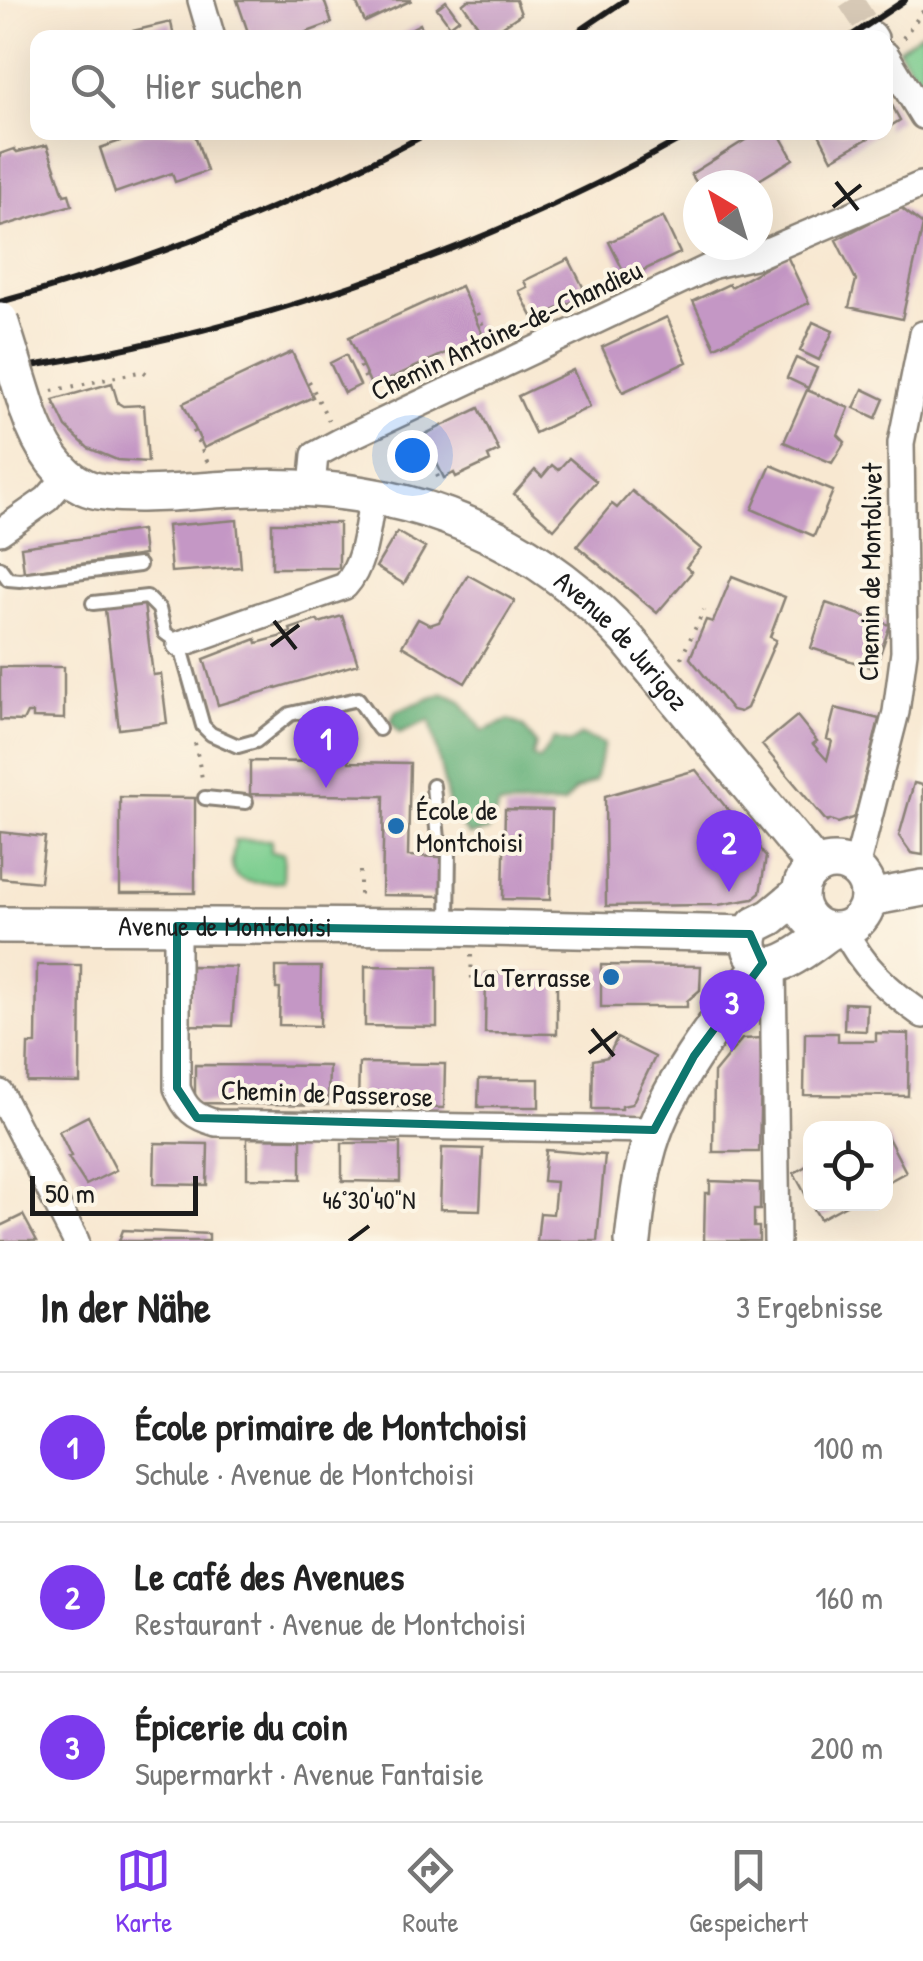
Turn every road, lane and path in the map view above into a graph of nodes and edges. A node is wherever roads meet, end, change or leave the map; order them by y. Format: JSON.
{"nodes":[{"id":1,"x":202,"y":0,"type":"edge"},
{"id":2,"x":923,"y":11,"type":"edge"},
{"id":3,"x":210,"y":30,"type":"edge"},
{"id":4,"x":893,"y":35,"type":"edge"},
{"id":5,"x":893,"y":63,"type":"edge"},
{"id":6,"x":923,"y":116,"type":"edge"},
{"id":7,"x":922,"y":186,"type":"edge"},
{"id":8,"x":477,"y":313,"type":"dead end"},
{"id":9,"x":0,"y":320,"type":"edge"},
{"id":10,"x":923,"y":334,"type":"edge"},
{"id":11,"x":490,"y":343,"type":"dead end"},
{"id":12,"x":360,"y":366,"type":"dead end"},
{"id":13,"x":151,"y":377,"type":"dead end"},
{"id":14,"x":309,"y":380,"type":"dead end"},
{"id":15,"x":376,"y":400,"type":"dead end"},
{"id":16,"x":38,"y":401,"type":"junction"},
{"id":17,"x":328,"y":419,"type":"dead end"},
{"id":18,"x":192,"y":432,"type":"dead end"},
{"id":19,"x":419,"y":438,"type":"dead end"},
{"id":20,"x":206,"y":459,"type":"dead end"},
{"id":21,"x":912,"y":475,"type":"edge"},
{"id":22,"x":68,"y":476,"type":"junction"},
{"id":23,"x":438,"y":479,"type":"dead end"},
{"id":24,"x":312,"y":487,"type":"junction"},
{"id":25,"x":372,"y":495,"type":"junction"},
{"id":26,"x":0,"y":532,"type":"edge"},
{"id":27,"x":139,"y":565,"type":"dead end"},
{"id":28,"x":0,"y":568,"type":"edge"},
{"id":29,"x":913,"y":583,"type":"edge"},
{"id":30,"x":93,"y":603,"type":"dead end"},
{"id":31,"x":704,"y":610,"type":"dead end"},
{"id":32,"x":180,"y":644,"type":"junction"},
{"id":33,"x":914,"y":651,"type":"edge"},
{"id":34,"x":664,"y":682,"type":"junction"},
{"id":35,"x":379,"y":730,"type":"dead end"},
{"id":36,"x":196,"y":749,"type":"dead end"},
{"id":37,"x":201,"y":774,"type":"dead end"},
{"id":38,"x":433,"y":786,"type":"dead end"},
{"id":39,"x":205,"y":798,"type":"dead end"},
{"id":40,"x":246,"y":802,"type":"dead end"},
{"id":41,"x":360,"y":870,"type":"dead end"},
{"id":42,"x":808,"y":880,"type":"junction"},
{"id":43,"x":862,"y":883,"type":"junction"},
{"id":44,"x":923,"y":888,"type":"edge"},
{"id":45,"x":361,"y":902,"type":"dead end"},
{"id":46,"x":0,"y":925,"type":"edge"},
{"id":47,"x":177,"y":926,"type":"junction"},
{"id":48,"x":448,"y":927,"type":"junction"},
{"id":49,"x":838,"y":930,"type":"junction"},
{"id":50,"x":771,"y":947,"type":"junction"},
{"id":51,"x":471,"y":955,"type":"dead end"},
{"id":52,"x":472,"y":981,"type":"dead end"},
{"id":53,"x":923,"y":1015,"type":"edge"},
{"id":54,"x":0,"y":1093,"type":"edge"},
{"id":55,"x":654,"y":1130,"type":"junction"},
{"id":56,"x":76,"y":1241,"type":"edge"},
{"id":57,"x":633,"y":1241,"type":"edge"},
{"id":58,"x":777,"y":1241,"type":"edge"}],
"edges":[{"from":1,"to":3,"type":"street"},
{"from":2,"to":4,"type":"path"},
{"from":5,"to":6,"type":"street"},
{"from":7,"to":24,"type":"street","name":"Chemin Antoine-de-Chandieu"},
{"from":8,"to":11,"type":"path"},
{"from":9,"to":16,"type":"street","bridge":true},
{"from":10,"to":21,"type":"street","name":"Chemin de Montolivet"},
{"from":12,"to":15,"type":"path"},
{"from":13,"to":16,"type":"path"},
{"from":14,"to":17,"type":"path"},
{"from":16,"to":22,"type":"street"},
{"from":18,"to":20,"type":"path"},
{"from":19,"to":23,"type":"path"},
{"from":21,"to":29,"type":"street","name":"Chemin de Montolivet"},
{"from":22,"to":24,"type":"street","name":"Avenue de Jurigoz"},
{"from":22,"to":26,"type":"street"},
{"from":24,"to":25,"type":"street","name":"Avenue de Jurigoz"},
{"from":25,"to":32,"type":"street"},
{"from":25,"to":34,"type":"street","name":"Avenue de Jurigoz"},
{"from":27,"to":28,"type":"lane"},
{"from":29,"to":33,"type":"street","name":"Chemin de Montolivet"},
{"from":30,"to":32,"type":"lane"},
{"from":31,"to":34,"type":"path"},
{"from":32,"to":35,"type":"lane"},
{"from":33,"to":43,"type":"street","name":"Chemin de Montolivet"},
{"from":34,"to":42,"type":"street","name":"Avenue de Jurigoz"},
{"from":36,"to":37,"type":"path"},
{"from":38,"to":48,"type":"lane"},
{"from":39,"to":40,"type":"lane"},
{"from":41,"to":45,"type":"path"},
{"from":42,"to":43,"type":"street"},
{"from":42,"to":49,"type":"street"},
{"from":42,"to":50,"type":"street"},
{"from":43,"to":44,"type":"street"},
{"from":43,"to":49,"type":"street"},
{"from":46,"to":47,"type":"street","name":"Avenue de Montchoisi"},
{"from":47,"to":48,"type":"street","name":"Avenue de Montchoisi"},
{"from":47,"to":55,"type":"street","name":"Chemin de Passerose"},
{"from":48,"to":50,"type":"street","name":"Avenue de Montchoisi"},
{"from":49,"to":50,"type":"street"},
{"from":49,"to":53,"type":"street"},
{"from":50,"to":55,"type":"street"},
{"from":50,"to":58,"type":"street"},
{"from":51,"to":52,"type":"path"},
{"from":54,"to":56,"type":"street"},
{"from":55,"to":57,"type":"street"}]}
